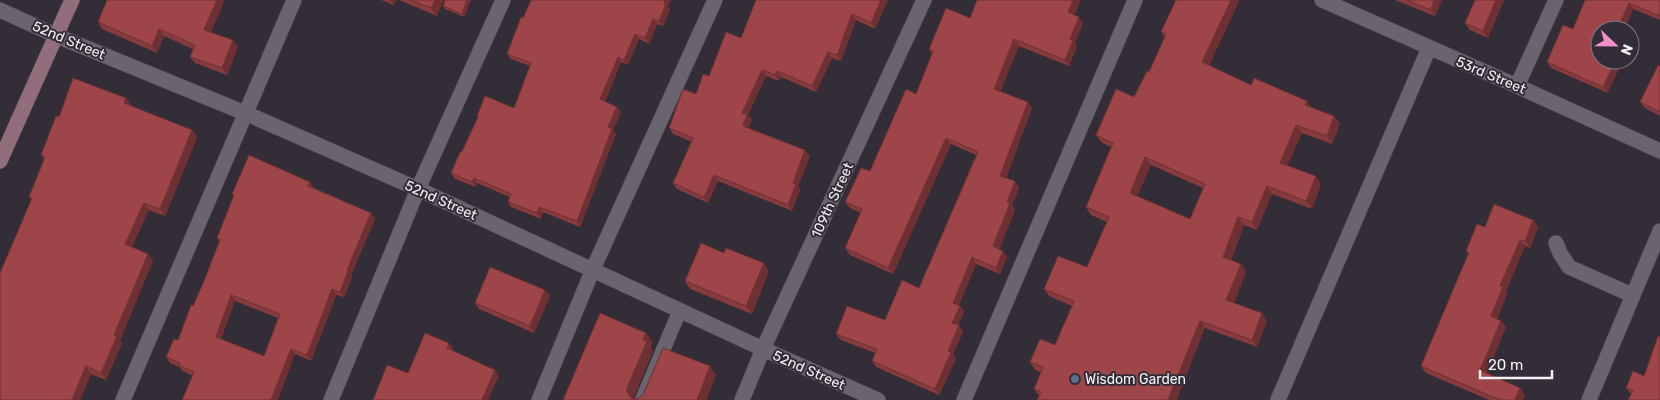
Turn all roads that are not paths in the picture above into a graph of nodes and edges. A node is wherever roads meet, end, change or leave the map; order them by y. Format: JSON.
{"nodes":[{"id":1,"x":72,"y":0,"type":"edge"},
{"id":2,"x":294,"y":0,"type":"edge"},
{"id":3,"x":503,"y":0,"type":"edge"},
{"id":4,"x":715,"y":0,"type":"edge"},
{"id":5,"x":924,"y":0,"type":"edge"},
{"id":6,"x":1135,"y":0,"type":"edge"},
{"id":7,"x":1556,"y":0,"type":"edge"},
{"id":8,"x":1332,"y":2,"type":"edge"},
{"id":9,"x":0,"y":10,"type":"edge"},
{"id":10,"x":57,"y":36,"type":"junction"},
{"id":11,"x":1428,"y":48,"type":"junction"},
{"id":12,"x":1517,"y":86,"type":"junction"},
{"id":13,"x":245,"y":112,"type":"junction"},
{"id":14,"x":1660,"y":152,"type":"edge"},
{"id":15,"x":0,"y":162,"type":"edge"},
{"id":16,"x":418,"y":189,"type":"junction"},
{"id":17,"x":1660,"y":231,"type":"edge"},
{"id":18,"x":1556,"y":243,"type":"dead end"},
{"id":19,"x":593,"y":269,"type":"junction"},
{"id":20,"x":1632,"y":295,"type":"junction"},
{"id":21,"x":680,"y":310,"type":"junction"},
{"id":22,"x":763,"y":349,"type":"junction"},
{"id":23,"x":123,"y":400,"type":"edge"},
{"id":24,"x":331,"y":400,"type":"edge"},
{"id":25,"x":539,"y":400,"type":"edge"},
{"id":26,"x":642,"y":400,"type":"edge"},
{"id":27,"x":742,"y":400,"type":"edge"},
{"id":28,"x":878,"y":400,"type":"edge"},
{"id":29,"x":964,"y":400,"type":"edge"},
{"id":30,"x":1278,"y":400,"type":"edge"},
{"id":31,"x":1588,"y":400,"type":"edge"}],
"edges":[{"from":1,"to":10,"type":"main road"},
{"from":2,"to":13,"type":"street"},
{"from":3,"to":16,"type":"street"},
{"from":4,"to":19,"type":"street"},
{"from":5,"to":22,"type":"street","name":"109th Street"},
{"from":6,"to":29,"type":"street"},
{"from":7,"to":12,"type":"street"},
{"from":8,"to":11,"type":"street","name":"53rd Street"},
{"from":9,"to":10,"type":"street","name":"52nd Street"},
{"from":10,"to":13,"type":"street","name":"52nd Street"},
{"from":10,"to":15,"type":"main road"},
{"from":11,"to":12,"type":"street","name":"53rd Street"},
{"from":11,"to":30,"type":"street"},
{"from":12,"to":14,"type":"street","name":"53rd Street"},
{"from":13,"to":16,"type":"street","name":"52nd Street"},
{"from":13,"to":23,"type":"street"},
{"from":16,"to":19,"type":"street","name":"52nd Street"},
{"from":16,"to":24,"type":"street"},
{"from":17,"to":20,"type":"street"},
{"from":18,"to":20,"type":"street"},
{"from":19,"to":21,"type":"street","name":"52nd Street"},
{"from":19,"to":25,"type":"street"},
{"from":20,"to":31,"type":"street"},
{"from":21,"to":22,"type":"street","name":"52nd Street"},
{"from":21,"to":26,"type":"lane"},
{"from":22,"to":27,"type":"street","name":"109th Street"},
{"from":22,"to":28,"type":"street","name":"52nd Street"}]}
